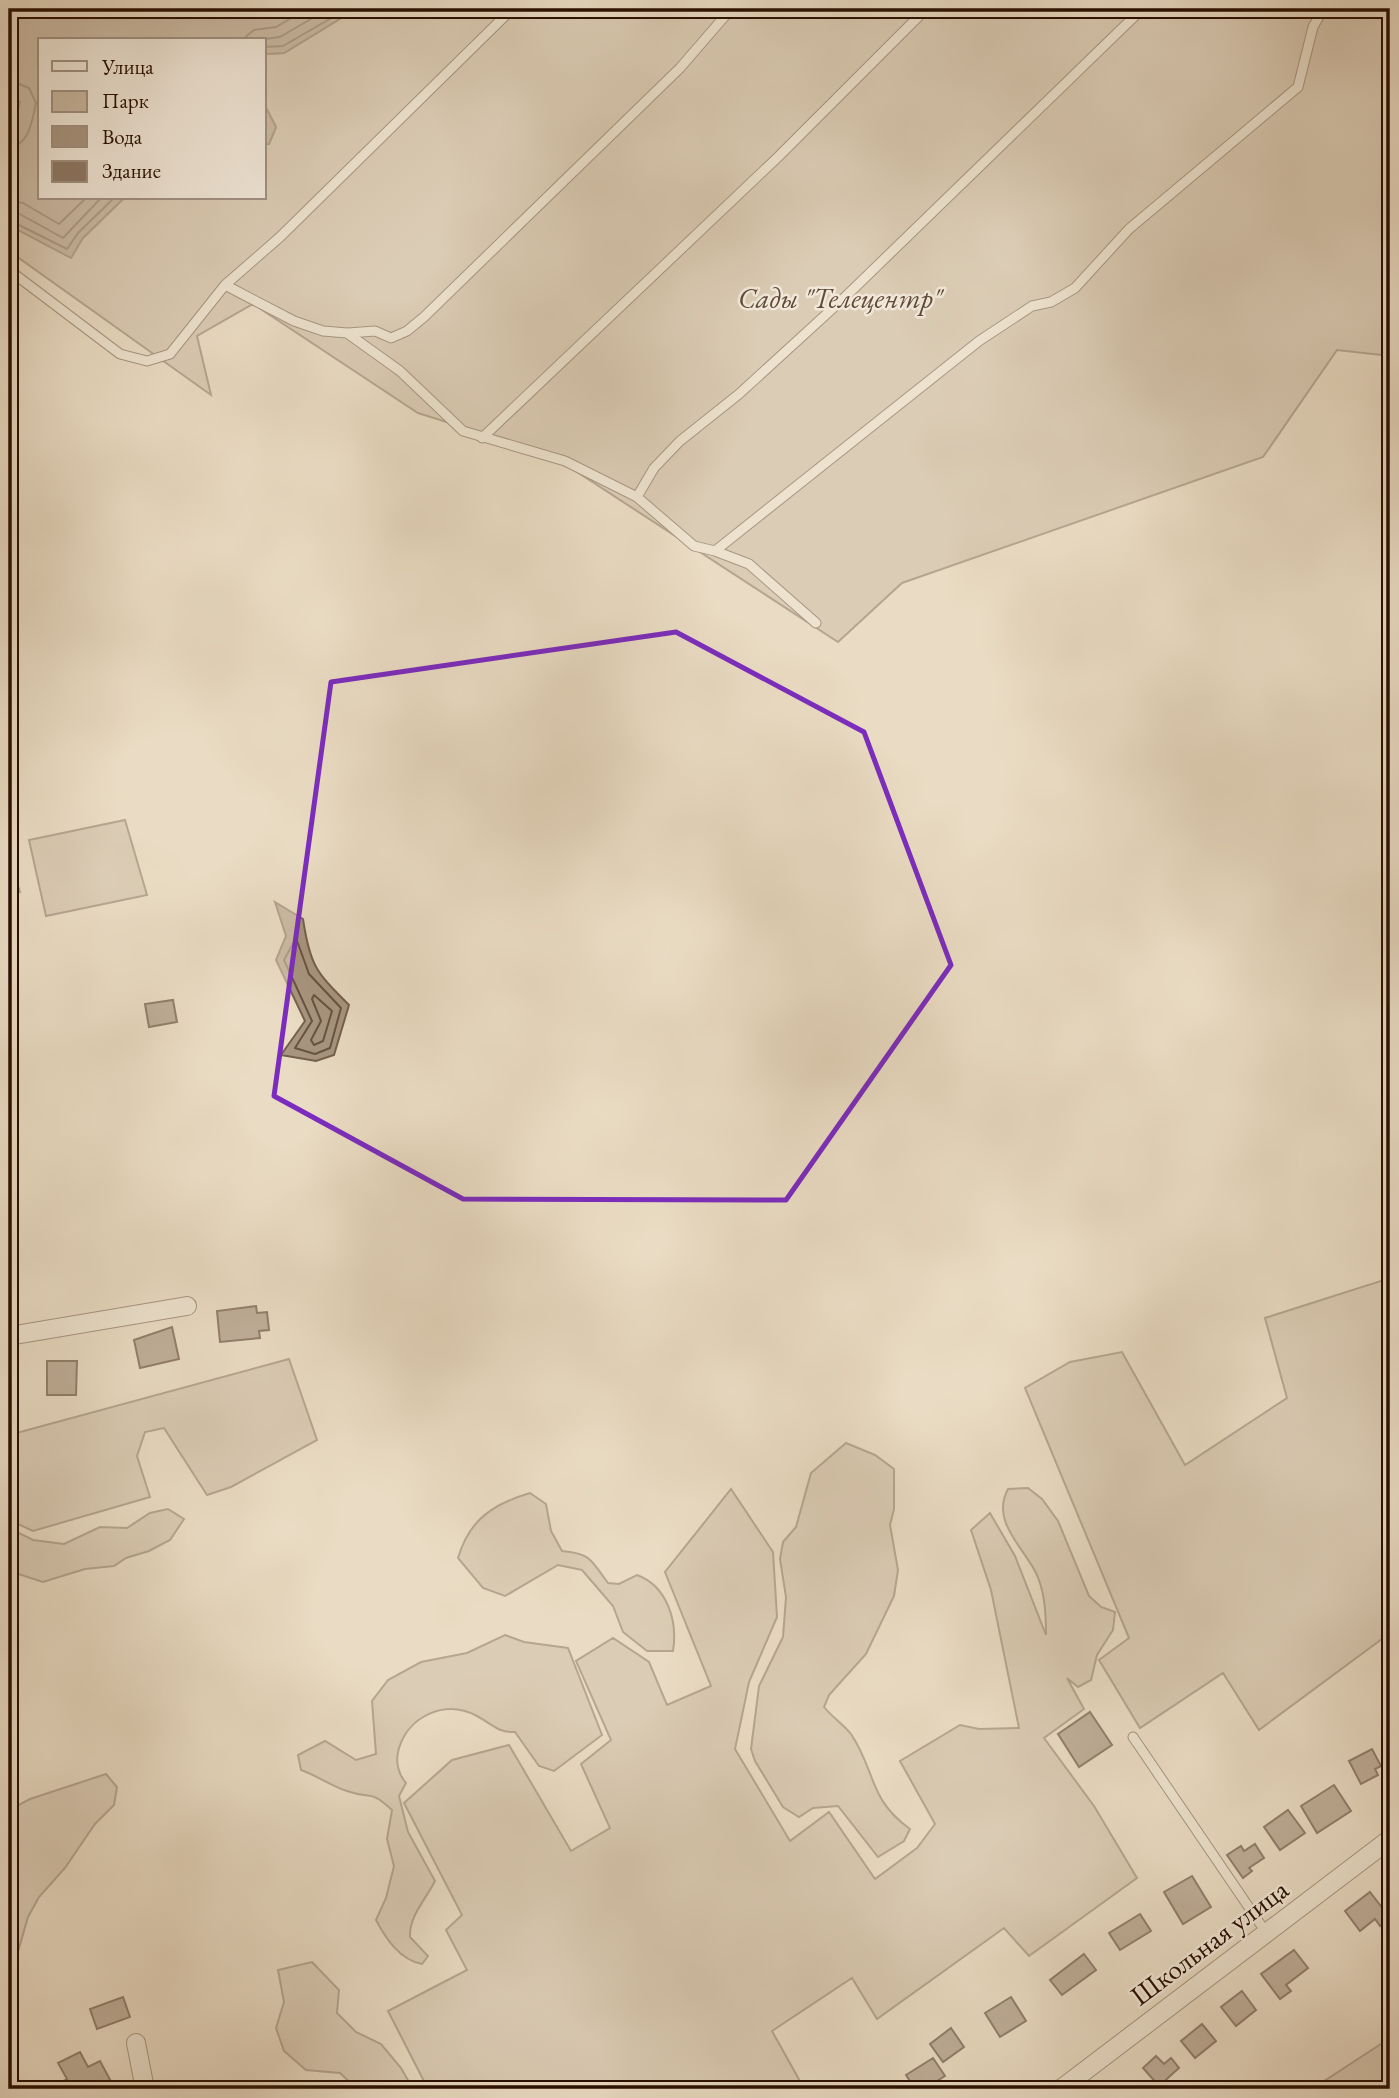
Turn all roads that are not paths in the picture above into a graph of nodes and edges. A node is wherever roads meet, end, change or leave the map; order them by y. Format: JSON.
{"nodes":[{"id":1,"x":512,"y":9,"type":"edge"},
{"id":2,"x":731,"y":9,"type":"edge"},
{"id":3,"x":926,"y":9,"type":"edge"},
{"id":4,"x":1142,"y":9,"type":"edge"},
{"id":5,"x":1323,"y":9,"type":"edge"},
{"id":6,"x":9,"y":271,"type":"edge"},
{"id":7,"x":225,"y":285,"type":"junction"},
{"id":8,"x":348,"y":333,"type":"junction"},
{"id":9,"x":482,"y":438,"type":"junction"},
{"id":10,"x":637,"y":497,"type":"junction"},
{"id":11,"x":715,"y":551,"type":"junction"},
{"id":12,"x":816,"y":623,"type":"dead end"},
{"id":13,"x":187,"y":1306,"type":"dead end"},
{"id":14,"x":9,"y":1336,"type":"edge"},
{"id":15,"x":1133,"y":1737,"type":"dead end"},
{"id":16,"x":1390,"y":1839,"type":"edge"},
{"id":17,"x":1265,"y":1931,"type":"junction"},
{"id":18,"x":136,"y":2043,"type":"dead end"},
{"id":19,"x":145,"y":2089,"type":"edge"},
{"id":20,"x":1061,"y":2089,"type":"edge"}],
"edges":[{"from":1,"to":7,"type":"lane"},
{"from":2,"to":8,"type":"lane"},
{"from":3,"to":9,"type":"lane"},
{"from":4,"to":10,"type":"lane"},
{"from":5,"to":11,"type":"lane"},
{"from":6,"to":7,"type":"lane"},
{"from":7,"to":8,"type":"lane"},
{"from":8,"to":9,"type":"lane"},
{"from":9,"to":10,"type":"lane"},
{"from":10,"to":11,"type":"lane"},
{"from":11,"to":12,"type":"lane"},
{"from":13,"to":14,"type":"street"},
{"from":15,"to":17,"type":"lane"},
{"from":16,"to":17,"type":"street","name":"Школьная улица"},
{"from":17,"to":20,"type":"street","name":"Школьная улица"},
{"from":18,"to":19,"type":"street"}]}
